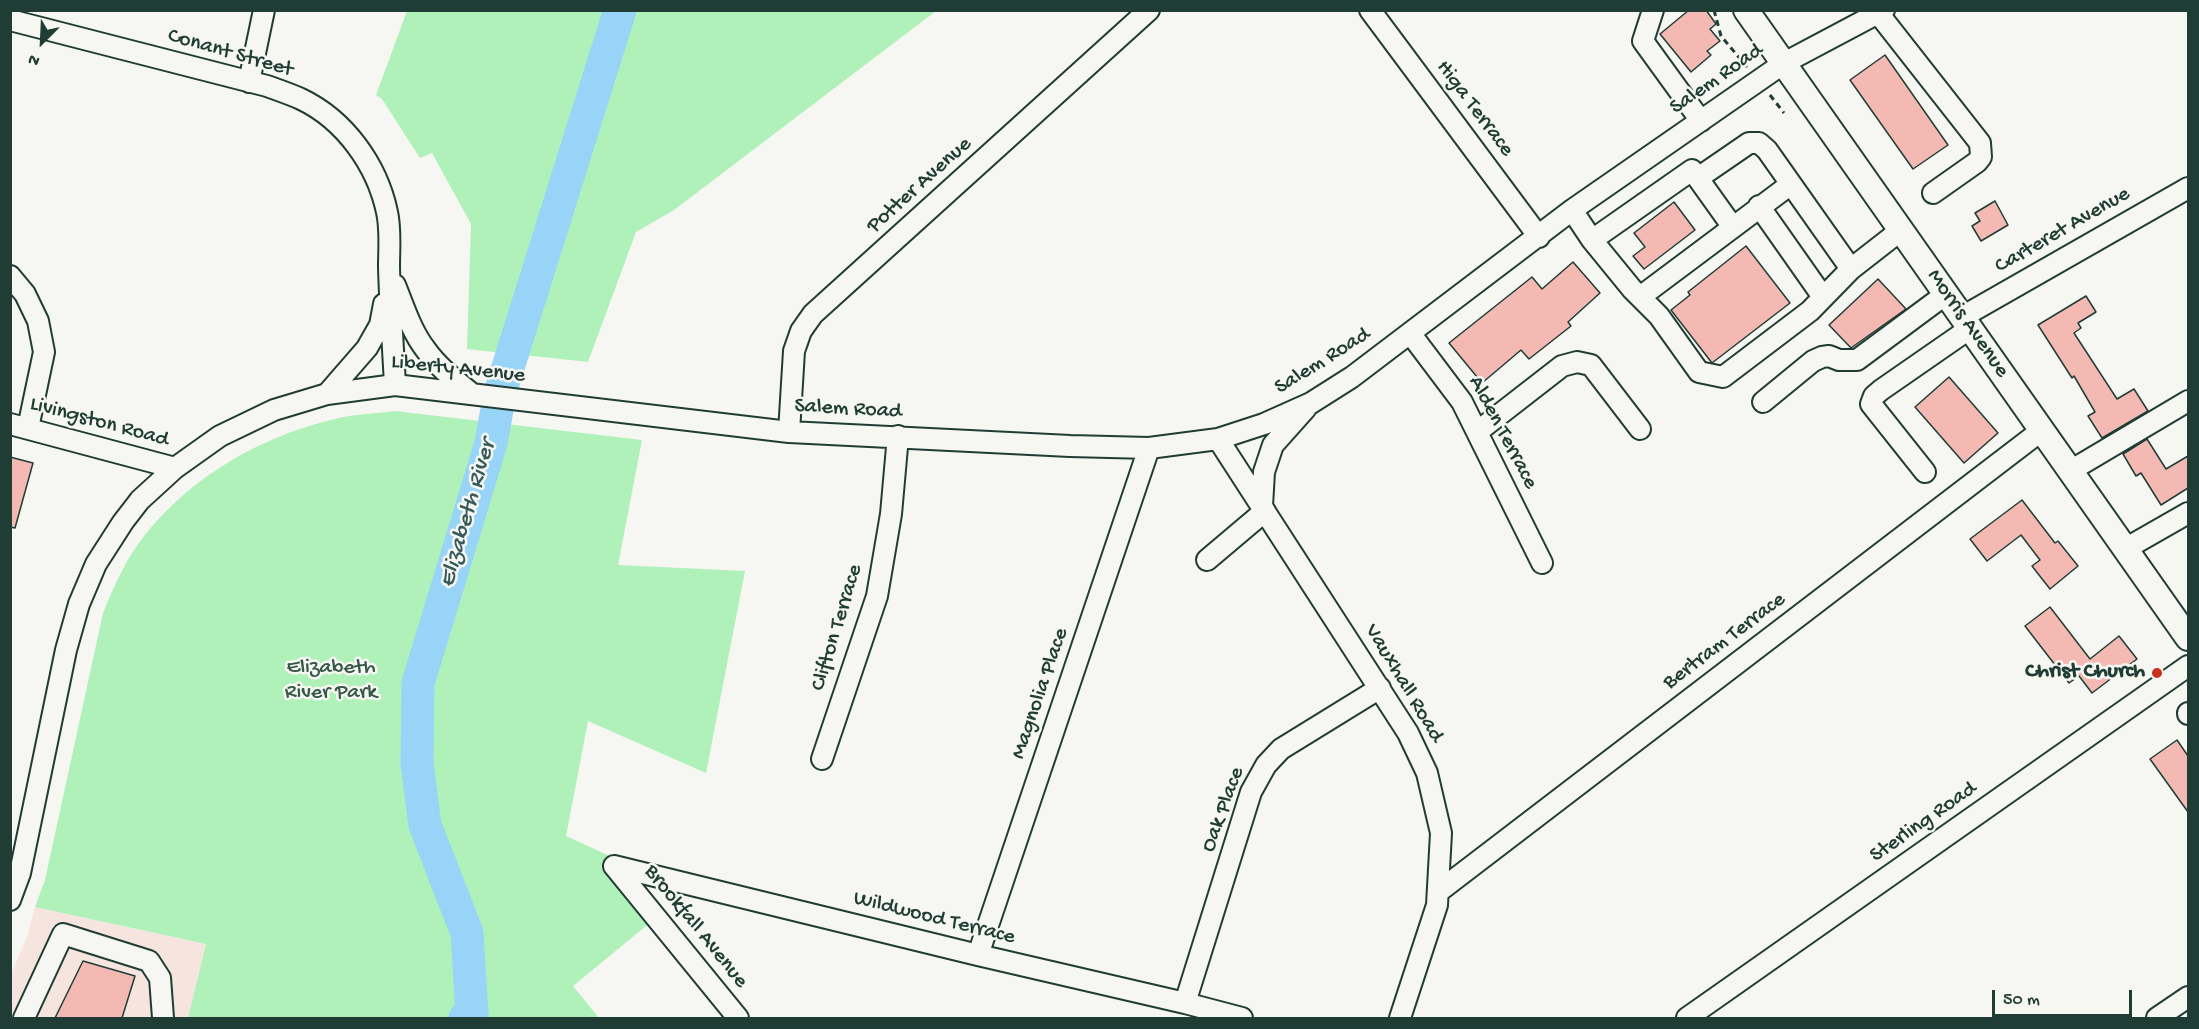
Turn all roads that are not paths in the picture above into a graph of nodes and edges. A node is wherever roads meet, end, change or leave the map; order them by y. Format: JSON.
{"nodes":[{"id":1,"x":264,"y":10,"type":"edge"},
{"id":2,"x":1149,"y":10,"type":"edge"},
{"id":3,"x":1370,"y":10,"type":"edge"},
{"id":4,"x":1653,"y":10,"type":"edge"},
{"id":5,"x":1746,"y":10,"type":"edge"},
{"id":6,"x":1881,"y":12,"type":"edge"},
{"id":7,"x":10,"y":20,"type":"edge"},
{"id":8,"x":1784,"y":63,"type":"junction"},
{"id":9,"x":249,"y":82,"type":"junction"},
{"id":10,"x":1701,"y":121,"type":"junction"},
{"id":11,"x":1695,"y":174,"type":"junction"},
{"id":12,"x":1791,"y":184,"type":"junction"},
{"id":13,"x":2188,"y":188,"type":"edge"},
{"id":14,"x":1933,"y":193,"type":"dead end"},
{"id":15,"x":1759,"y":206,"type":"junction"},
{"id":16,"x":1572,"y":210,"type":"junction"},
{"id":17,"x":1732,"y":226,"type":"junction"},
{"id":18,"x":1901,"y":230,"type":"junction"},
{"id":19,"x":1539,"y":237,"type":"junction"},
{"id":20,"x":1592,"y":240,"type":"junction"},
{"id":21,"x":1851,"y":269,"type":"junction"},
{"id":22,"x":389,"y":272,"type":"junction"},
{"id":23,"x":10,"y":276,"type":"edge"},
{"id":24,"x":1946,"y":294,"type":"junction"},
{"id":25,"x":1640,"y":297,"type":"junction"},
{"id":26,"x":1823,"y":297,"type":"junction"},
{"id":27,"x":1966,"y":323,"type":"junction"},
{"id":28,"x":1410,"y":333,"type":"junction"},
{"id":29,"x":395,"y":385,"type":"junction"},
{"id":30,"x":471,"y":393,"type":"junction"},
{"id":31,"x":327,"y":394,"type":"junction"},
{"id":32,"x":2188,"y":400,"type":"edge"},
{"id":33,"x":1763,"y":402,"type":"dead end"},
{"id":34,"x":545,"y":403,"type":"joint"},
{"id":35,"x":1311,"y":403,"type":"junction"},
{"id":36,"x":19,"y":426,"type":"edge"},
{"id":37,"x":1640,"y":429,"type":"dead end"},
{"id":38,"x":2042,"y":430,"type":"junction"},
{"id":39,"x":789,"y":432,"type":"junction"},
{"id":40,"x":1477,"y":432,"type":"junction"},
{"id":41,"x":898,"y":436,"type":"junction"},
{"id":42,"x":1218,"y":439,"type":"junction"},
{"id":43,"x":1149,"y":448,"type":"junction"},
{"id":44,"x":175,"y":468,"type":"junction"},
{"id":45,"x":2070,"y":471,"type":"junction"},
{"id":46,"x":1925,"y":472,"type":"dead end"},
{"id":47,"x":1263,"y":508,"type":"junction"},
{"id":48,"x":2188,"y":513,"type":"edge"},
{"id":49,"x":2126,"y":549,"type":"junction"},
{"id":50,"x":1207,"y":560,"type":"dead end"},
{"id":51,"x":1542,"y":563,"type":"dead end"},
{"id":52,"x":2188,"y":638,"type":"edge"},
{"id":53,"x":2188,"y":666,"type":"edge"},
{"id":54,"x":1380,"y":688,"type":"junction"},
{"id":55,"x":822,"y":759,"type":"dead end"},
{"id":56,"x":614,"y":866,"type":"joint"},
{"id":57,"x":15,"y":872,"type":"edge"},
{"id":58,"x":1438,"y":892,"type":"junction"},
{"id":59,"x":10,"y":900,"type":"edge"},
{"id":60,"x":978,"y":955,"type":"junction"},
{"id":61,"x":2188,"y":997,"type":"edge"},
{"id":62,"x":1185,"y":1003,"type":"junction"},
{"id":63,"x":24,"y":1018,"type":"edge"},
{"id":64,"x":163,"y":1018,"type":"edge"},
{"id":65,"x":738,"y":1018,"type":"edge"},
{"id":66,"x":1242,"y":1018,"type":"edge"},
{"id":67,"x":1400,"y":1018,"type":"edge"},
{"id":68,"x":1687,"y":1018,"type":"edge"},
{"id":69,"x":2157,"y":1018,"type":"edge"}],
"edges":[{"from":1,"to":9,"type":"street"},
{"from":2,"to":39,"type":"street","name":"Potter Avenue"},
{"from":3,"to":19,"type":"street","name":"Higa Terrace"},
{"from":4,"to":10,"type":"street"},
{"from":5,"to":8,"type":"main road","name":"Morris Avenue"},
{"from":6,"to":8,"type":"street","name":"Salem Road"},
{"from":6,"to":14,"type":"street"},
{"from":7,"to":9,"type":"street","name":"Conant Street"},
{"from":8,"to":10,"type":"street","name":"Salem Road"},
{"from":8,"to":18,"type":"main road","name":"Morris Avenue"},
{"from":9,"to":22,"type":"street","name":"Conant Street"},
{"from":10,"to":16,"type":"street","name":"Salem Road"},
{"from":11,"to":12,"type":"street"},
{"from":11,"to":17,"type":"street"},
{"from":11,"to":20,"type":"street"},
{"from":12,"to":15,"type":"street"},
{"from":12,"to":21,"type":"street"},
{"from":13,"to":27,"type":"street","name":"Carteret Avenue"},
{"from":15,"to":17,"type":"street"},
{"from":15,"to":26,"type":"street"},
{"from":16,"to":19,"type":"street","name":"Salem Road"},
{"from":16,"to":20,"type":"street"},
{"from":17,"to":25,"type":"street"},
{"from":18,"to":21,"type":"street"},
{"from":18,"to":24,"type":"main road","name":"Morris Avenue"},
{"from":19,"to":28,"type":"street","name":"Salem Road"},
{"from":20,"to":25,"type":"street"},
{"from":21,"to":26,"type":"street"},
{"from":22,"to":29,"type":"street","name":"Conant Street"},
{"from":22,"to":30,"type":"street"},
{"from":22,"to":31,"type":"street"},
{"from":23,"to":36,"type":"street"},
{"from":24,"to":27,"type":"main road","name":"Morris Avenue"},
{"from":24,"to":33,"type":"street"},
{"from":25,"to":26,"type":"street"},
{"from":27,"to":38,"type":"main road","name":"Morris Avenue"},
{"from":27,"to":46,"type":"street","name":"Carteret Avenue"},
{"from":28,"to":35,"type":"street","name":"Salem Road"},
{"from":28,"to":40,"type":"street","name":"Alden Terrace"},
{"from":29,"to":30,"type":"street","name":"Liberty Avenue"},
{"from":29,"to":31,"type":"street","name":"Liberty Avenue"},
{"from":30,"to":34,"type":"street","name":"Liberty Avenue"},
{"from":31,"to":44,"type":"street","name":"Liberty Avenue"},
{"from":32,"to":45,"type":"street"},
{"from":34,"to":39,"type":"street","name":"Salem Road"},
{"from":35,"to":42,"type":"street","name":"Salem Road"},
{"from":35,"to":47,"type":"street"},
{"from":36,"to":44,"type":"street","name":"Livingston Road"},
{"from":37,"to":40,"type":"street"},
{"from":38,"to":45,"type":"main road","name":"Morris Avenue"},
{"from":38,"to":58,"type":"street","name":"Bertram Terrace"},
{"from":39,"to":41,"type":"street","name":"Salem Road"},
{"from":40,"to":51,"type":"street","name":"Alden Terrace"},
{"from":41,"to":43,"type":"street","name":"Salem Road"},
{"from":41,"to":55,"type":"street","name":"Clifton Terrace"},
{"from":42,"to":43,"type":"street","name":"Salem Road"},
{"from":42,"to":47,"type":"street","name":"Vauxhall Road"},
{"from":43,"to":60,"type":"street","name":"Magnolia Place"},
{"from":44,"to":57,"type":"street","name":"Liberty Avenue"},
{"from":45,"to":49,"type":"main road","name":"Morris Avenue"},
{"from":47,"to":50,"type":"street"},
{"from":47,"to":54,"type":"street","name":"Vauxhall Road"},
{"from":48,"to":49,"type":"street"},
{"from":49,"to":52,"type":"main road","name":"Morris Avenue"},
{"from":53,"to":68,"type":"street","name":"Sterling Road"},
{"from":54,"to":58,"type":"street","name":"Vauxhall Road"},
{"from":54,"to":62,"type":"street","name":"Oak Place"},
{"from":56,"to":60,"type":"street","name":"Wildwood Terrace"},
{"from":56,"to":65,"type":"street","name":"Brookfall Avenue"},
{"from":57,"to":59,"type":"street","name":"Liberty Avenue"},
{"from":58,"to":67,"type":"street","name":"Vauxhall Road"},
{"from":60,"to":62,"type":"street","name":"Wildwood Terrace"},
{"from":61,"to":69,"type":"street"},
{"from":62,"to":66,"type":"street","name":"Wildwood Terrace"},
{"from":63,"to":64,"type":"street"}]}
